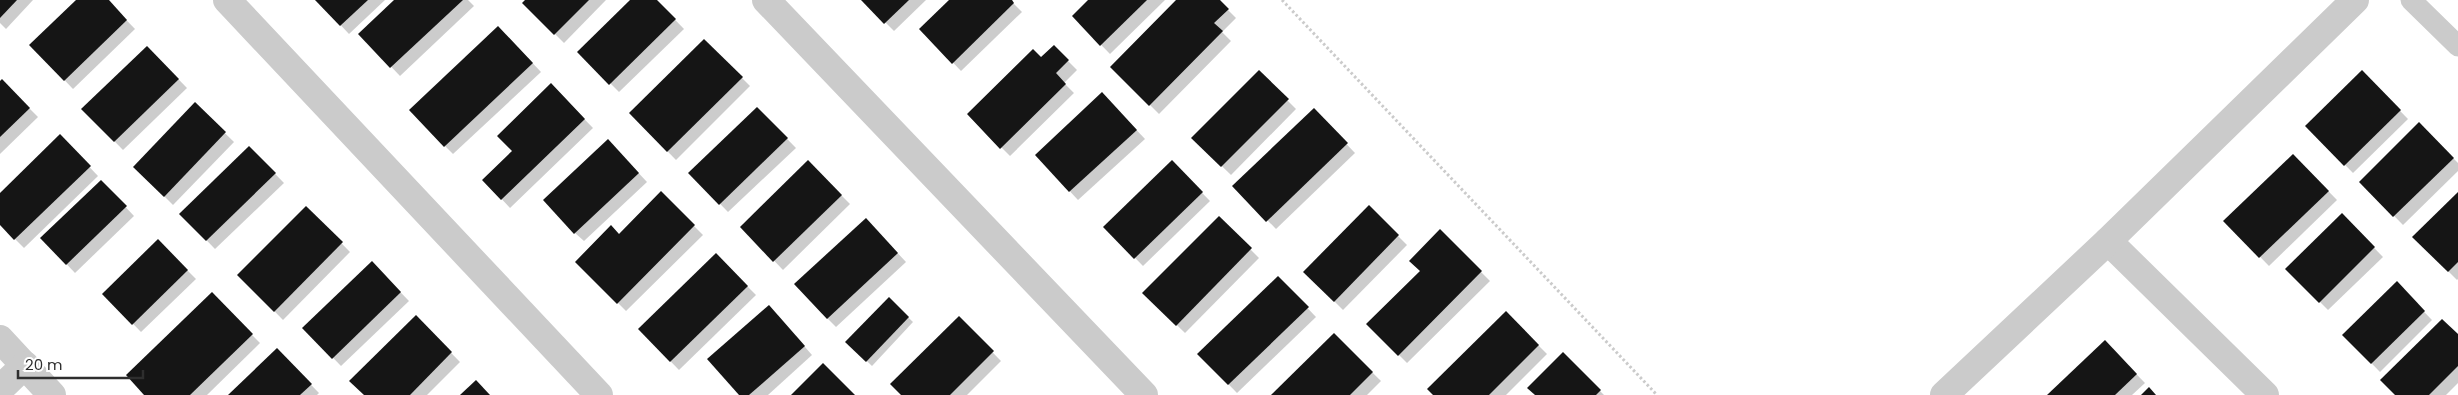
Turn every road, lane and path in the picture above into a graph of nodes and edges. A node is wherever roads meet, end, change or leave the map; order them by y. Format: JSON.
{"nodes":[{"id":1,"x":227,"y":0,"type":"edge"},
{"id":2,"x":766,"y":0,"type":"edge"},
{"id":3,"x":1282,"y":0,"type":"edge"},
{"id":4,"x":2355,"y":0,"type":"edge"},
{"id":5,"x":2411,"y":0,"type":"edge"},
{"id":6,"x":2458,"y":46,"type":"edge"},
{"id":7,"x":2108,"y":241,"type":"junction"},
{"id":8,"x":0,"y":339,"type":"edge"},
{"id":9,"x":25,"y":365,"type":"junction"},
{"id":10,"x":0,"y":389,"type":"edge"},
{"id":11,"x":52,"y":395,"type":"edge"},
{"id":12,"x":599,"y":395,"type":"edge"},
{"id":13,"x":1144,"y":395,"type":"edge"},
{"id":14,"x":1657,"y":395,"type":"edge"},
{"id":15,"x":1944,"y":395,"type":"edge"},
{"id":16,"x":2265,"y":395,"type":"edge"}],
"edges":[{"from":1,"to":12,"type":"street"},
{"from":2,"to":13,"type":"street"},
{"from":3,"to":14,"type":"path"},
{"from":4,"to":7,"type":"street"},
{"from":5,"to":6,"type":"lane"},
{"from":7,"to":15,"type":"street"},
{"from":7,"to":16,"type":"street"},
{"from":8,"to":9,"type":"street"},
{"from":9,"to":10,"type":"street"},
{"from":9,"to":11,"type":"street"}]}
